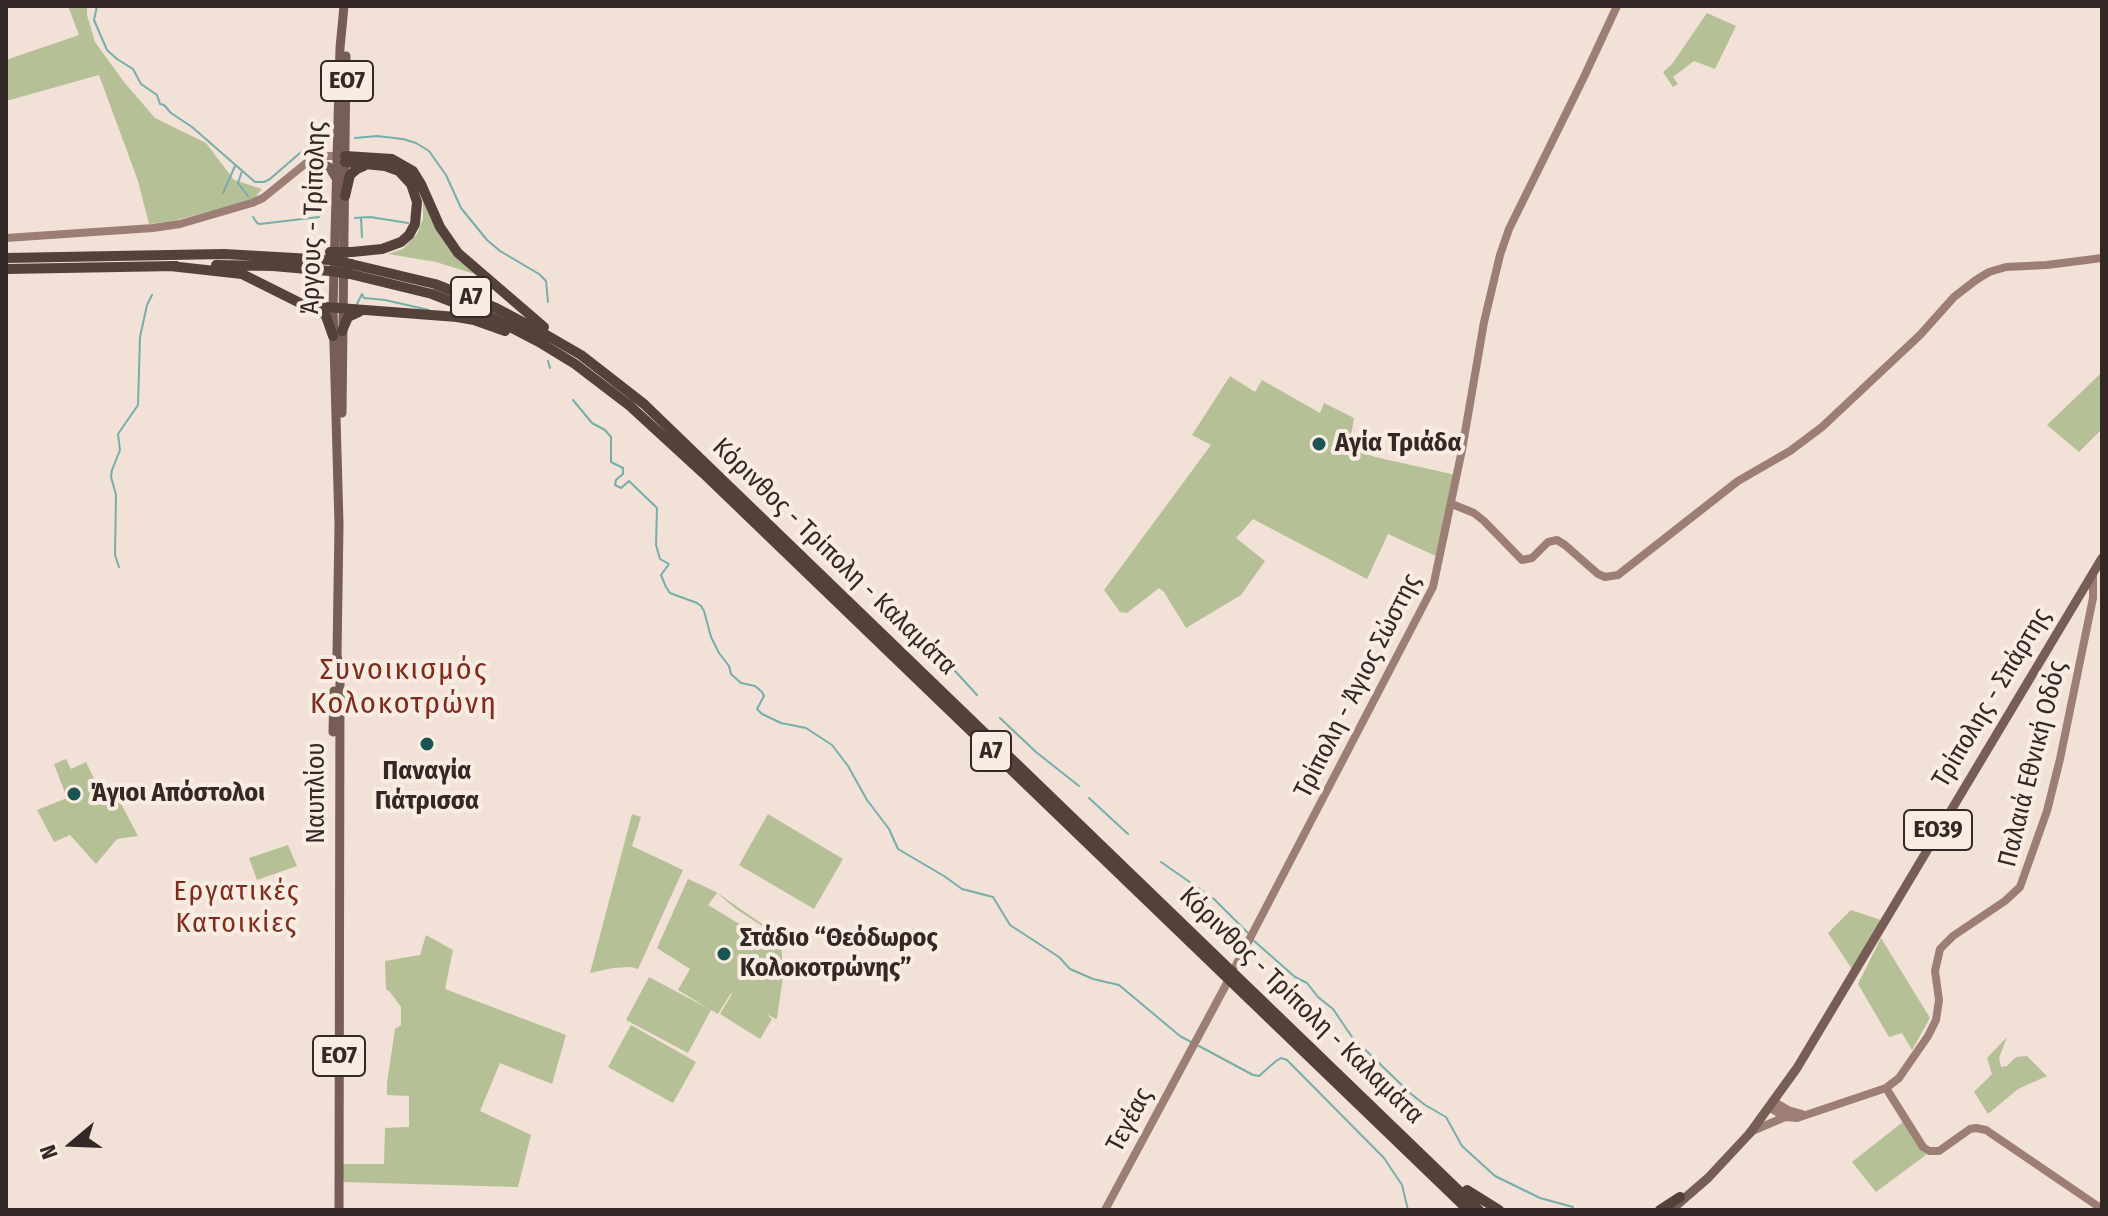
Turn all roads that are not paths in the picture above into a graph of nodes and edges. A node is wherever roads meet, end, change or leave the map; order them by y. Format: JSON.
{"nodes":[{"id":1,"x":344,"y":6,"type":"edge"},
{"id":2,"x":1617,"y":6,"type":"edge"},
{"id":3,"x":341,"y":159,"type":"junction"},
{"id":4,"x":319,"y":163,"type":"junction"},
{"id":5,"x":369,"y":165,"type":"junction"},
{"id":6,"x":302,"y":167,"type":"junction"},
{"id":7,"x":337,"y":178,"type":"junction"},
{"id":8,"x":345,"y":196,"type":"junction"},
{"id":9,"x":6,"y":238,"type":"edge"},
{"id":10,"x":6,"y":258,"type":"edge"},
{"id":11,"x":2102,"y":258,"type":"edge"},
{"id":12,"x":330,"y":261,"type":"junction"},
{"id":13,"x":351,"y":263,"type":"junction"},
{"id":14,"x":170,"y":266,"type":"junction"},
{"id":15,"x":6,"y":269,"type":"edge"},
{"id":16,"x":313,"y":306,"type":"junction"},
{"id":17,"x":338,"y":308,"type":"junction"},
{"id":18,"x":365,"y":311,"type":"junction"},
{"id":19,"x":338,"y":334,"type":"junction"},
{"id":20,"x":548,"y":347,"type":"junction"},
{"id":21,"x":581,"y":355,"type":"junction"},
{"id":22,"x":704,"y":468,"type":"junction"},
{"id":23,"x":730,"y":493,"type":"junction"},
{"id":24,"x":1452,"y":504,"type":"junction"},
{"id":25,"x":2102,"y":558,"type":"edge"},
{"id":26,"x":2093,"y":572,"type":"junction"},
{"id":27,"x":1236,"y":965,"type":"dead end"},
{"id":28,"x":1227,"y":983,"type":"dead end"},
{"id":29,"x":1886,"y":1088,"type":"junction"},
{"id":30,"x":1771,"y":1104,"type":"junction"},
{"id":31,"x":1784,"y":1112,"type":"junction"},
{"id":32,"x":1750,"y":1133,"type":"junction"},
{"id":33,"x":1440,"y":1171,"type":"junction"},
{"id":34,"x":1680,"y":1197,"type":"joint"},
{"id":35,"x":2102,"y":1209,"type":"edge"},
{"id":36,"x":336,"y":1210,"type":"edge"},
{"id":37,"x":1105,"y":1210,"type":"edge"},
{"id":38,"x":1468,"y":1210,"type":"edge"},
{"id":39,"x":1479,"y":1210,"type":"edge"},
{"id":40,"x":1499,"y":1210,"type":"edge"},
{"id":41,"x":1662,"y":1210,"type":"edge"},
{"id":42,"x":1671,"y":1210,"type":"edge"}],
"edges":[{"from":1,"to":3,"type":"main road","name":"Άργους - Τρίπολης","number":"ΕΟ7"},
{"from":2,"to":24,"type":"main road","name":"Τρίπολη - Άγιος Σώστης"},
{"from":3,"to":4,"type":"main road"},
{"from":3,"to":5,"type":"highway"},
{"from":3,"to":6,"type":"main road"},
{"from":3,"to":7,"type":"main road","name":"Άργους - Τρίπολης","number":"ΕΟ7"},
{"from":3,"to":8,"type":"main road","name":"Άργους - Τρίπολης","number":"ΕΟ7"},
{"from":3,"to":21,"type":"highway"},
{"from":4,"to":6,"type":"main road"},
{"from":4,"to":7,"type":"main road"},
{"from":5,"to":8,"type":"highway"},
{"from":5,"to":13,"type":"highway"},
{"from":6,"to":9,"type":"main road"},
{"from":7,"to":17,"type":"main road","name":"Άργους - Τρίπολης","number":"ΕΟ7"},
{"from":8,"to":17,"type":"main road","name":"Άργους - Τρίπολης","number":"ΕΟ7"},
{"from":10,"to":12,"type":"highway","name":"Κόρινθος - Τρίπολη - Καλαμάτα","number":"Α7"},
{"from":11,"to":24,"type":"main road"},
{"from":12,"to":13,"type":"highway","name":"Κόρινθος - Τρίπολη - Καλαμάτα","number":"Α7","bridge":true},
{"from":12,"to":14,"type":"highway","name":"Κόρινθος - Τρίπολη - Καλαμάτα","number":"Α7"},
{"from":13,"to":20,"type":"highway","name":"Κόρινθος - Τρίπολη - Καλαμάτα","number":"Α7"},
{"from":13,"to":21,"type":"highway","name":"Κόρινθος - Τρίπολη - Καλαμάτα","number":"Α7"},
{"from":14,"to":15,"type":"highway","name":"Κόρινθος - Τρίπολη - Καλαμάτα","number":"Α7"},
{"from":14,"to":16,"type":"highway"},
{"from":16,"to":17,"type":"highway"},
{"from":16,"to":19,"type":"highway"},
{"from":17,"to":18,"type":"highway"},
{"from":17,"to":19,"type":"main road","name":"Άργους - Τρίπολης","number":"ΕΟ7"},
{"from":18,"to":19,"type":"highway"},
{"from":18,"to":20,"type":"highway"},
{"from":19,"to":36,"type":"main road","name":"Ναυπλίου","number":"ΕΟ7"},
{"from":20,"to":22,"type":"highway","name":"Κόρινθος - Τρίπολη - Καλαμάτα","number":"Α7"},
{"from":21,"to":22,"type":"highway","name":"Κόρινθος - Τρίπολη - Καλαμάτα","number":"Α7"},
{"from":22,"to":23,"type":"highway","name":"Κόρινθος - Τρίπολη - Καλαμάτα","number":"Α7"},
{"from":23,"to":33,"type":"highway","name":"Κόρινθος - Τρίπολη - Καλαμάτα","number":"Α7"},
{"from":23,"to":38,"type":"highway","name":"Κόρινθος - Τρίπολη - Καλαμάτα","number":"Α7"},
{"from":24,"to":27,"type":"main road","name":"Τρίπολη - Άγιος Σώστης"},
{"from":25,"to":26,"type":"main road","name":"Τρίπολης - Σπάρτης","number":"ΕΟ39"},
{"from":26,"to":29,"type":"main road","name":"Παλαιά Εθνική Οδός"},
{"from":26,"to":30,"type":"main road","name":"Τρίπολης - Σπάρτης","number":"ΕΟ39"},
{"from":28,"to":37,"type":"main road","name":"Τεγέας"},
{"from":29,"to":31,"type":"main road","name":"Παλαιά Εθνική Οδός"},
{"from":29,"to":35,"type":"main road"},
{"from":30,"to":31,"type":"main road"},
{"from":30,"to":32,"type":"main road","name":"Τρίπολης - Σπάρτης","number":"ΕΟ39"},
{"from":30,"to":34,"type":"main road","name":"Τρίπολης - Σπάρτης","number":"ΕΟ39"},
{"from":31,"to":32,"type":"main road"},
{"from":32,"to":42,"type":"main road","name":"Τρίπολης - Σπάρτης","number":"ΕΟ39"},
{"from":33,"to":39,"type":"highway","name":"Κόρινθος - Τρίπολη - Καλαμάτα","number":"Α7"},
{"from":33,"to":40,"type":"highway"},
{"from":34,"to":41,"type":"highway"}]}
